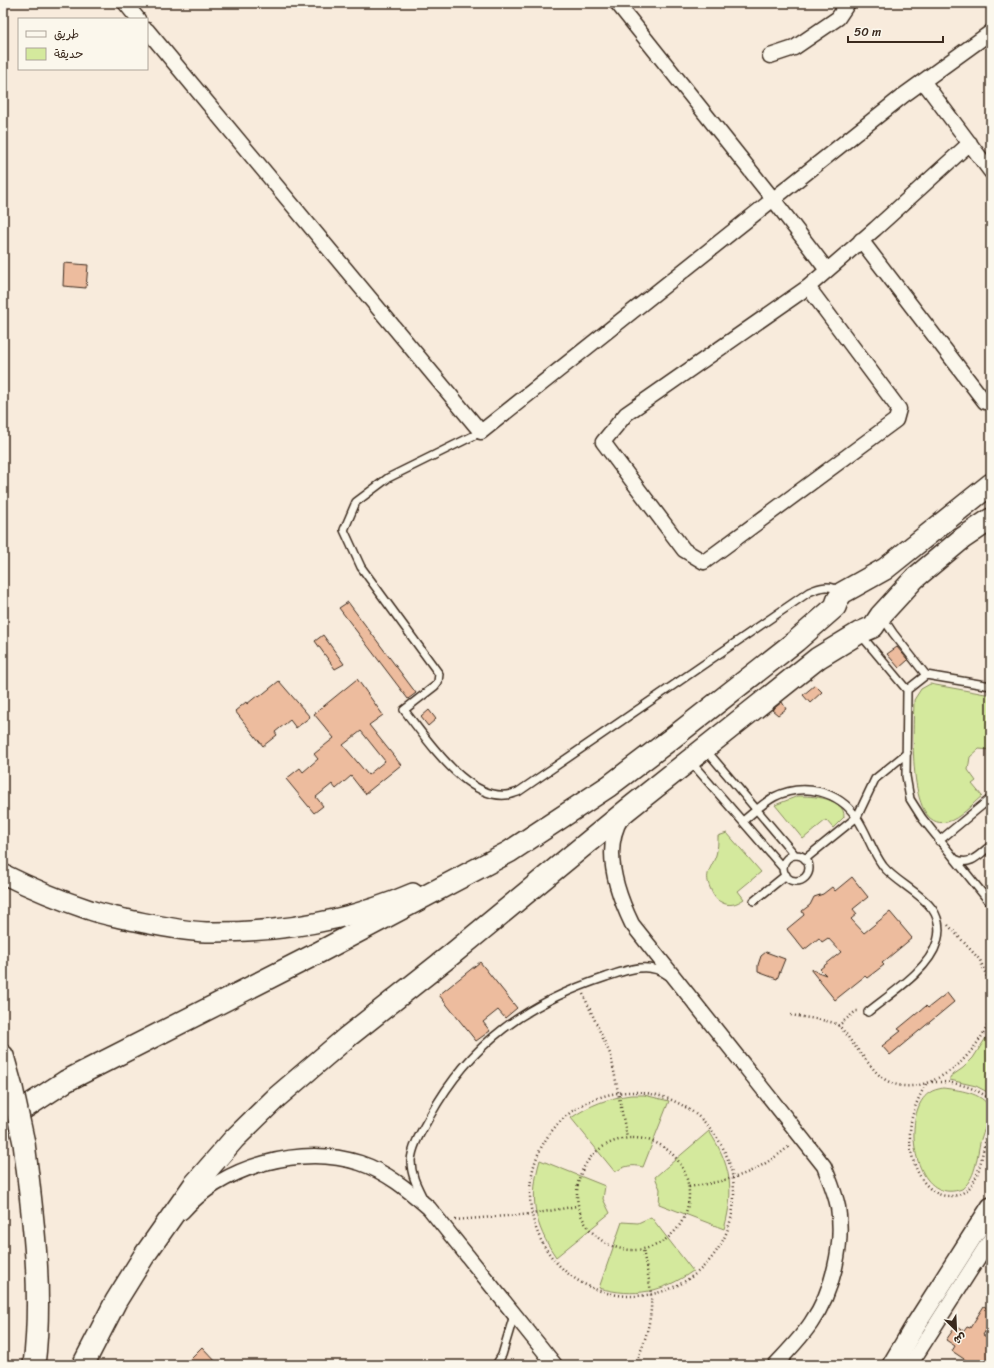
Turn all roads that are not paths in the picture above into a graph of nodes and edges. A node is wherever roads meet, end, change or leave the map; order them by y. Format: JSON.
{"nodes":[{"id":1,"x":124,"y":3,"type":"edge"},
{"id":2,"x":617,"y":3,"type":"edge"},
{"id":3,"x":848,"y":3,"type":"edge"},
{"id":4,"x":137,"y":18,"type":"edge"},
{"id":5,"x":148,"y":31,"type":"edge"},
{"id":6,"x":989,"y":37,"type":"edge"},
{"id":7,"x":770,"y":56,"type":"dead end"},
{"id":8,"x":923,"y":81,"type":"junction"},
{"id":9,"x":970,"y":143,"type":"junction"},
{"id":10,"x":991,"y":156,"type":"edge"},
{"id":11,"x":991,"y":172,"type":"edge"},
{"id":12,"x":773,"y":199,"type":"junction"},
{"id":13,"x":861,"y":240,"type":"junction"},
{"id":14,"x":827,"y":270,"type":"junction"},
{"id":15,"x":808,"y":287,"type":"junction"},
{"id":16,"x":985,"y":402,"type":"dead end"},
{"id":17,"x":481,"y":432,"type":"junction"},
{"id":18,"x":991,"y":484,"type":"edge"},
{"id":19,"x":991,"y":519,"type":"edge"},
{"id":20,"x":844,"y":596,"type":"junction"},
{"id":21,"x":881,"y":615,"type":"junction"},
{"id":22,"x":859,"y":633,"type":"junction"},
{"id":23,"x":926,"y":675,"type":"junction"},
{"id":24,"x":991,"y":686,"type":"edge"},
{"id":25,"x":907,"y":690,"type":"junction"},
{"id":26,"x":907,"y":753,"type":"junction"},
{"id":27,"x":697,"y":754,"type":"junction"},
{"id":28,"x":991,"y":798,"type":"edge"},
{"id":29,"x":757,"y":809,"type":"junction"},
{"id":30,"x":627,"y":810,"type":"junction"},
{"id":31,"x":857,"y":817,"type":"junction"},
{"id":32,"x":743,"y":821,"type":"junction"},
{"id":33,"x":940,"y":841,"type":"junction"},
{"id":34,"x":991,"y":845,"type":"edge"},
{"id":35,"x":508,"y":852,"type":"junction"},
{"id":36,"x":795,"y":855,"type":"junction"},
{"id":37,"x":806,"y":859,"type":"junction"},
{"id":38,"x":954,"y":859,"type":"junction"},
{"id":39,"x":784,"y":872,"type":"junction"},
{"id":40,"x":3,"y":874,"type":"edge"},
{"id":41,"x":754,"y":901,"type":"dead end"},
{"id":42,"x":991,"y":904,"type":"edge"},
{"id":43,"x":678,"y":984,"type":"junction"},
{"id":44,"x":868,"y":1012,"type":"road end"},
{"id":45,"x":3,"y":1056,"type":"edge"},
{"id":46,"x":3,"y":1122,"type":"edge"},
{"id":47,"x":991,"y":1207,"type":"edge"},
{"id":48,"x":429,"y":1208,"type":"junction"},
{"id":49,"x":991,"y":1238,"type":"edge"},
{"id":50,"x":144,"y":1256,"type":"junction"},
{"id":51,"x":514,"y":1315,"type":"junction"},
{"id":52,"x":34,"y":1365,"type":"edge"},
{"id":53,"x":83,"y":1365,"type":"edge"},
{"id":54,"x":496,"y":1365,"type":"edge"},
{"id":55,"x":555,"y":1365,"type":"edge"},
{"id":56,"x":775,"y":1365,"type":"edge"},
{"id":57,"x":892,"y":1365,"type":"edge"},
{"id":58,"x":910,"y":1365,"type":"edge"}],
"edges":[{"from":1,"to":4,"type":"street"},
{"from":2,"to":12,"type":"street"},
{"from":3,"to":7,"type":"street"},
{"from":5,"to":17,"type":"street"},
{"from":6,"to":8,"type":"street"},
{"from":8,"to":9,"type":"street"},
{"from":8,"to":12,"type":"street"},
{"from":9,"to":10,"type":"street"},
{"from":9,"to":11,"type":"street"},
{"from":9,"to":13,"type":"street"},
{"from":12,"to":14,"type":"street"},
{"from":12,"to":17,"type":"street"},
{"from":13,"to":14,"type":"street"},
{"from":13,"to":16,"type":"street"},
{"from":14,"to":15,"type":"street"},
{"from":15,"to":15,"type":"street"},
{"from":17,"to":20,"type":"lane"},
{"from":18,"to":20,"type":"main road"},
{"from":19,"to":21,"type":"main road"},
{"from":20,"to":21,"type":"main road"},
{"from":20,"to":22,"type":"main road"},
{"from":20,"to":35,"type":"main road"},
{"from":21,"to":22,"type":"main road"},
{"from":21,"to":23,"type":"lane"},
{"from":22,"to":25,"type":"lane"},
{"from":22,"to":27,"type":"main road"},
{"from":23,"to":24,"type":"lane"},
{"from":23,"to":25,"type":"lane"},
{"from":25,"to":26,"type":"lane"},
{"from":26,"to":31,"type":"lane"},
{"from":26,"to":33,"type":"lane"},
{"from":27,"to":29,"type":"lane"},
{"from":27,"to":30,"type":"main road"},
{"from":27,"to":32,"type":"lane"},
{"from":28,"to":33,"type":"lane"},
{"from":29,"to":31,"type":"lane"},
{"from":29,"to":32,"type":"lane"},
{"from":29,"to":36,"type":"lane"},
{"from":30,"to":43,"type":"street"},
{"from":30,"to":50,"type":"main road"},
{"from":31,"to":37,"type":"lane"},
{"from":31,"to":44,"type":"lane"},
{"from":32,"to":39,"type":"lane"},
{"from":33,"to":38,"type":"lane"},
{"from":34,"to":38,"type":"lane"},
{"from":35,"to":40,"type":"street"},
{"from":35,"to":46,"type":"main road"},
{"from":36,"to":37,"type":"lane"},
{"from":36,"to":39,"type":"lane"},
{"from":37,"to":39,"type":"lane"},
{"from":38,"to":42,"type":"lane"},
{"from":39,"to":41,"type":"lane"},
{"from":43,"to":48,"type":"lane"},
{"from":43,"to":56,"type":"street"},
{"from":45,"to":52,"type":"main road","bridge":true},
{"from":47,"to":57,"type":"street"},
{"from":48,"to":50,"type":"street"},
{"from":48,"to":51,"type":"street"},
{"from":49,"to":58,"type":"street"},
{"from":50,"to":53,"type":"main road"},
{"from":51,"to":54,"type":"lane"},
{"from":51,"to":55,"type":"street"}]}
